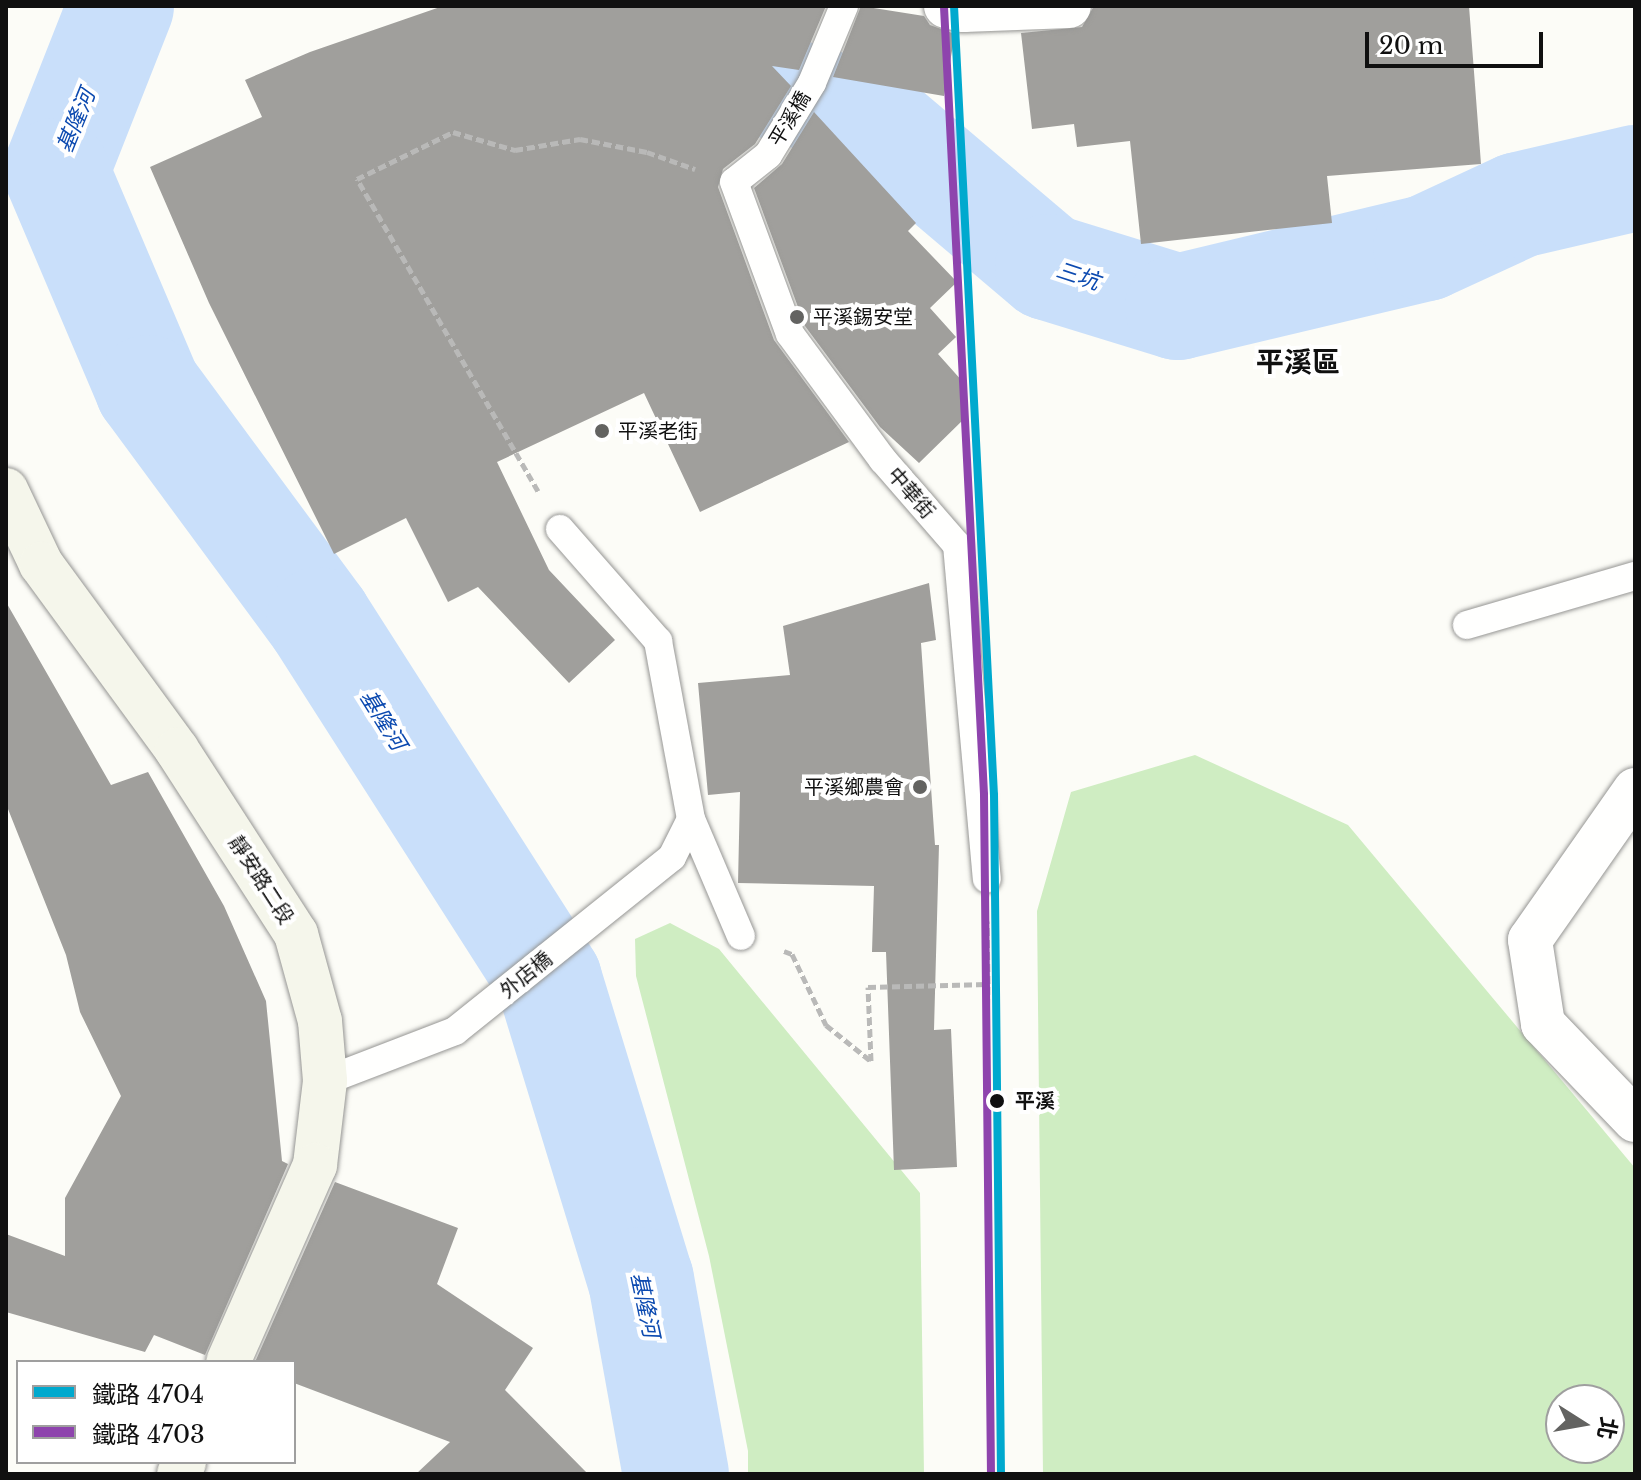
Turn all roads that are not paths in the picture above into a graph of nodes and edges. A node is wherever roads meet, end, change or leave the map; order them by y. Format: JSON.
{"nodes":[{"id":1,"x":844,"y":6,"type":"edge"},
{"id":2,"x":946,"y":6,"type":"edge"},
{"id":3,"x":1069,"y":6,"type":"edge"},
{"id":4,"x":734,"y":182,"type":"joint"},
{"id":5,"x":6,"y":490,"type":"edge"},
{"id":6,"x":560,"y":529,"type":"road end"},
{"id":7,"x":1635,"y":576,"type":"edge"},
{"id":8,"x":1467,"y":625,"type":"dead end"},
{"id":9,"x":1635,"y":790,"type":"edge"},
{"id":10,"x":691,"y":819,"type":"junction"},
{"id":11,"x":987,"y":879,"type":"road end"},
{"id":12,"x":741,"y":936,"type":"road end"},
{"id":13,"x":325,"y":1081,"type":"junction"},
{"id":14,"x":1635,"y":1120,"type":"edge"},
{"id":15,"x":229,"y":1360,"type":"edge"}],
"edges":[{"from":1,"to":4,"type":"lane","name":"平溪橋"},
{"from":2,"to":3,"type":"street"},
{"from":4,"to":11,"type":"lane","name":"中華街"},
{"from":5,"to":13,"type":"main road","name":"靜安路二段"},
{"from":6,"to":10,"type":"lane"},
{"from":7,"to":8,"type":"lane"},
{"from":9,"to":14,"type":"street"},
{"from":10,"to":12,"type":"lane"},
{"from":10,"to":13,"type":"lane","name":"外店橋"},
{"from":13,"to":15,"type":"main road","name":"靜安路二段"}]}
